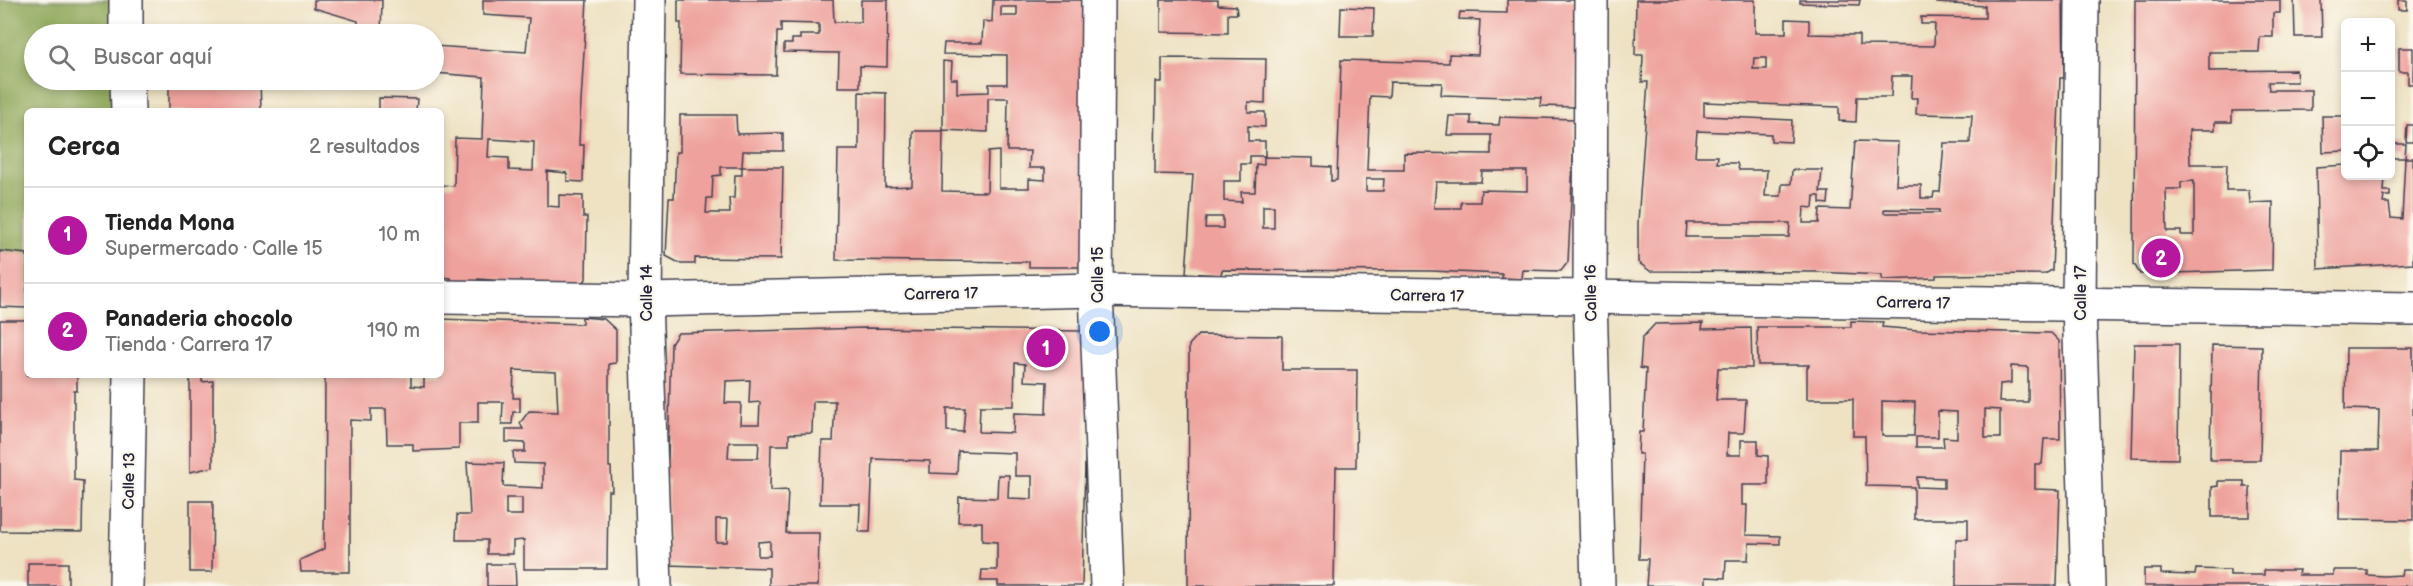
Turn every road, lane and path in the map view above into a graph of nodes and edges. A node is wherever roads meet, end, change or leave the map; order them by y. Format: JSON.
{"nodes":[{"id":1,"x":126,"y":0,"type":"edge"},
{"id":2,"x":649,"y":0,"type":"edge"},
{"id":3,"x":1098,"y":0,"type":"edge"},
{"id":4,"x":1592,"y":0,"type":"edge"},
{"id":5,"x":2082,"y":0,"type":"edge"},
{"id":6,"x":126,"y":24,"type":"edge"},
{"id":7,"x":127,"y":90,"type":"edge"},
{"id":8,"x":128,"y":108,"type":"edge"},
{"id":9,"x":1096,"y":290,"type":"junction"},
{"id":10,"x":444,"y":297,"type":"edge"},
{"id":11,"x":1590,"y":298,"type":"junction"},
{"id":12,"x":645,"y":300,"type":"junction"},
{"id":13,"x":2079,"y":304,"type":"junction"},
{"id":14,"x":2413,"y":309,"type":"edge"},
{"id":15,"x":130,"y":378,"type":"edge"},
{"id":16,"x":126,"y":586,"type":"edge"},
{"id":17,"x":655,"y":586,"type":"edge"},
{"id":18,"x":1107,"y":586,"type":"edge"},
{"id":19,"x":1598,"y":586,"type":"edge"},
{"id":20,"x":2088,"y":586,"type":"edge"}],
"edges":[{"from":1,"to":6,"type":"street"},
{"from":2,"to":12,"type":"street","name":"Calle 14"},
{"from":3,"to":9,"type":"street","name":"Calle 15"},
{"from":4,"to":11,"type":"street","name":"Calle 16"},
{"from":5,"to":13,"type":"street","name":"Calle 17"},
{"from":7,"to":8,"type":"street"},
{"from":9,"to":11,"type":"street","name":"Carrera 17"},
{"from":9,"to":12,"type":"street","name":"Carrera 17"},
{"from":9,"to":18,"type":"street","name":"Calle 15"},
{"from":10,"to":12,"type":"street","name":"Carrera 17"},
{"from":11,"to":13,"type":"street","name":"Carrera 17"},
{"from":11,"to":19,"type":"street","name":"Calle 16"},
{"from":12,"to":17,"type":"street","name":"Calle 14"},
{"from":13,"to":14,"type":"street","name":"Carrera 17"},
{"from":13,"to":20,"type":"street","name":"Calle 17"},
{"from":15,"to":16,"type":"street","name":"Calle 13"}]}
